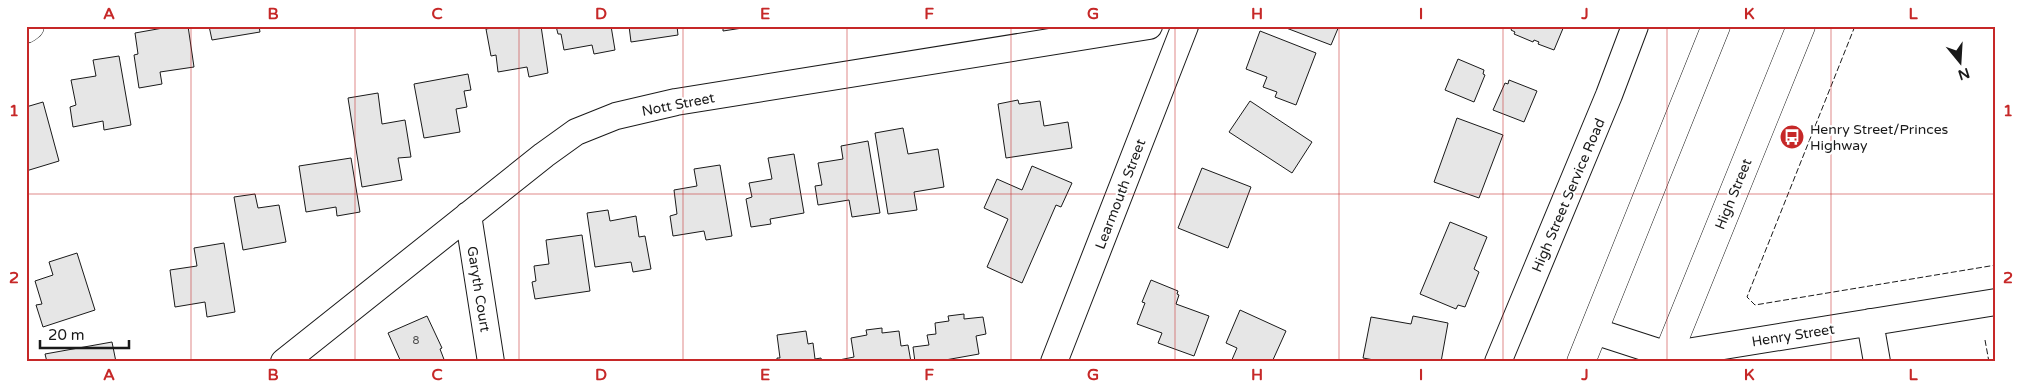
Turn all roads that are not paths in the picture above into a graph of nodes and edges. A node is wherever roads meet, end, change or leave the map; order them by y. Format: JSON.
{"nodes":[{"id":1,"x":30,"y":26,"type":"edge"},
{"id":2,"x":1149,"y":26,"type":"edge"},
{"id":3,"x":1185,"y":26,"type":"edge"},
{"id":4,"x":1635,"y":26,"type":"edge"},
{"id":5,"x":1716,"y":26,"type":"edge"},
{"id":6,"x":1801,"y":26,"type":"edge"},
{"id":7,"x":26,"y":29,"type":"edge"},
{"id":8,"x":468,"y":215,"type":"junction"},
{"id":9,"x":1996,"y":302,"type":"edge"},
{"id":10,"x":1870,"y":322,"type":"junction"},
{"id":11,"x":1594,"y":331,"type":"junction"},
{"id":12,"x":1666,"y":358,"type":"edge"},
{"id":13,"x":284,"y":362,"type":"edge"},
{"id":14,"x":491,"y":362,"type":"edge"},
{"id":15,"x":1054,"y":362,"type":"edge"},
{"id":16,"x":1498,"y":362,"type":"edge"},
{"id":17,"x":1582,"y":362,"type":"edge"},
{"id":18,"x":1877,"y":362,"type":"edge"}],
"edges":[{"from":1,"to":7,"type":"main road"},
{"from":2,"to":8,"type":"street","name":"Nott Street"},
{"from":3,"to":15,"type":"street","name":"Learmouth Street"},
{"from":4,"to":16,"type":"street","name":"High Street Service Road"},
{"from":5,"to":11,"type":"main road"},
{"from":6,"to":12,"type":"main road","name":"High Street"},
{"from":8,"to":13,"type":"street","name":"Nott Street"},
{"from":8,"to":14,"type":"street","name":"Garyth Court"},
{"from":9,"to":10,"type":"street","name":"Henry Street"},
{"from":10,"to":12,"type":"street","name":"Henry Street"},
{"from":10,"to":18,"type":"street"},
{"from":11,"to":12,"type":"street","name":"Henry Street"},
{"from":11,"to":17,"type":"main road"}]}
